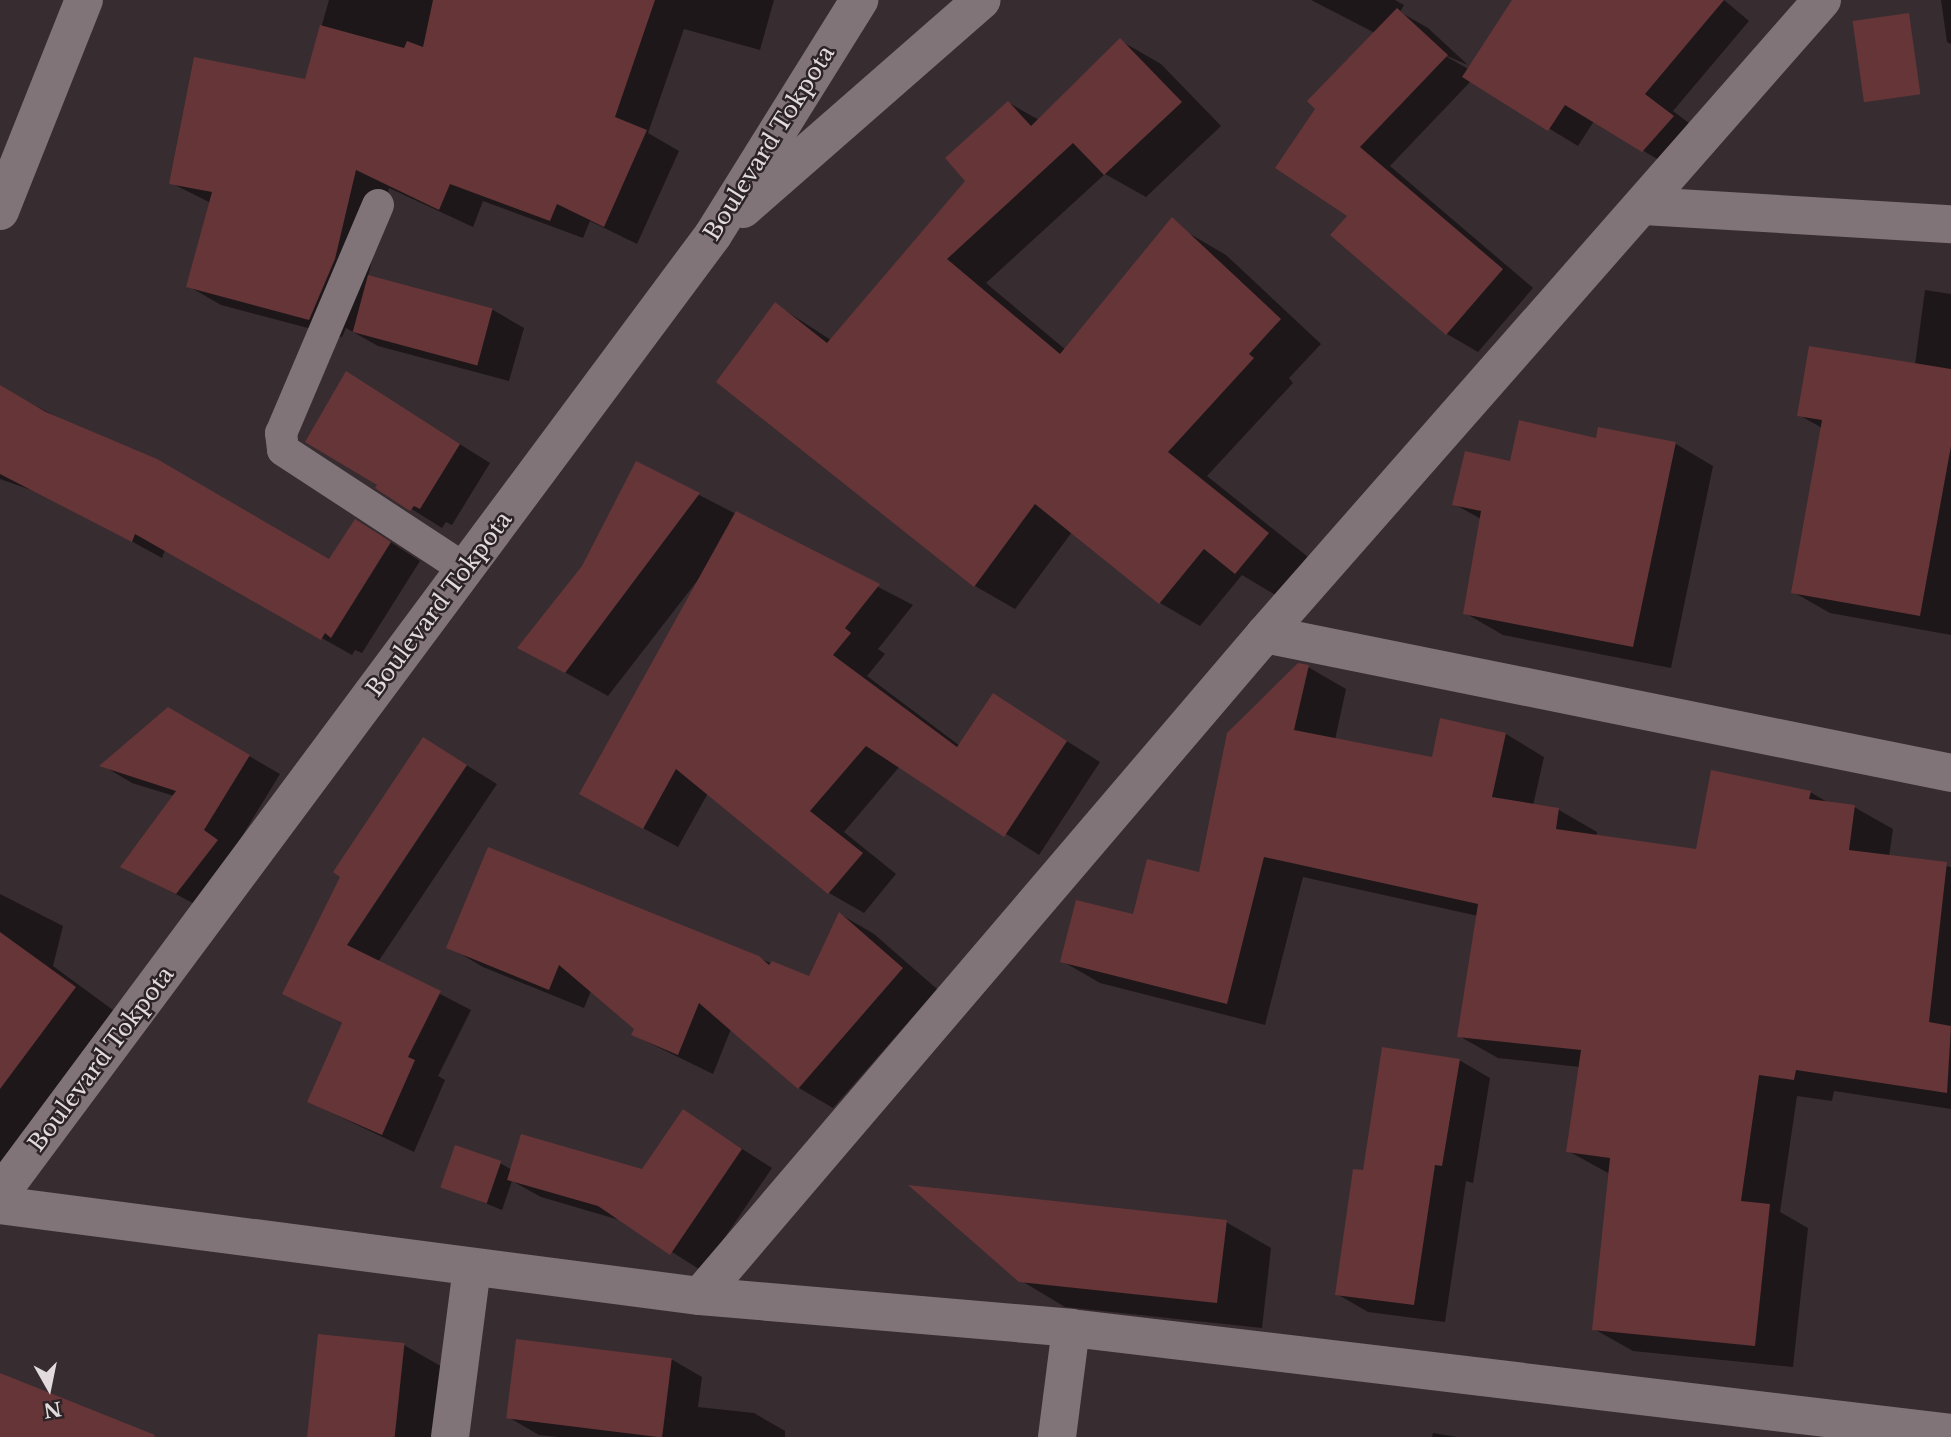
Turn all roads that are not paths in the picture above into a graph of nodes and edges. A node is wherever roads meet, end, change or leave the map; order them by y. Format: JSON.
{"nodes":[{"id":1,"x":84,"y":0,"type":"edge"},
{"id":2,"x":859,"y":0,"type":"edge"},
{"id":3,"x":982,"y":0,"type":"edge"},
{"id":4,"x":1822,"y":0,"type":"edge"},
{"id":5,"x":378,"y":205,"type":"dead end"},
{"id":6,"x":1644,"y":206,"type":"junction"},
{"id":7,"x":0,"y":211,"type":"edge"},
{"id":8,"x":1951,"y":224,"type":"edge"},
{"id":9,"x":713,"y":235,"type":"junction"},
{"id":10,"x":465,"y":569,"type":"junction"},
{"id":11,"x":1265,"y":634,"type":"junction"},
{"id":12,"x":1951,"y":773,"type":"edge"},
{"id":13,"x":0,"y":1194,"type":"edge"},
{"id":14,"x":0,"y":1205,"type":"edge"},
{"id":15,"x":472,"y":1267,"type":"junction"},
{"id":16,"x":700,"y":1296,"type":"junction"},
{"id":17,"x":1071,"y":1328,"type":"junction"},
{"id":18,"x":1951,"y":1433,"type":"edge"},
{"id":19,"x":450,"y":1437,"type":"edge"},
{"id":20,"x":1058,"y":1437,"type":"edge"}],
"edges":[{"from":1,"to":7,"type":"street"},
{"from":2,"to":9,"type":"street","name":"Boulevard Tokpota"},
{"from":3,"to":9,"type":"street"},
{"from":4,"to":6,"type":"street"},
{"from":5,"to":10,"type":"lane"},
{"from":6,"to":8,"type":"street"},
{"from":6,"to":11,"type":"street"},
{"from":9,"to":10,"type":"street","name":"Boulevard Tokpota"},
{"from":10,"to":13,"type":"street","name":"Boulevard Tokpota"},
{"from":11,"to":12,"type":"street"},
{"from":11,"to":16,"type":"street"},
{"from":14,"to":15,"type":"street"},
{"from":15,"to":16,"type":"street"},
{"from":15,"to":19,"type":"street"},
{"from":16,"to":17,"type":"street"},
{"from":17,"to":18,"type":"street"},
{"from":17,"to":20,"type":"street"}]}
